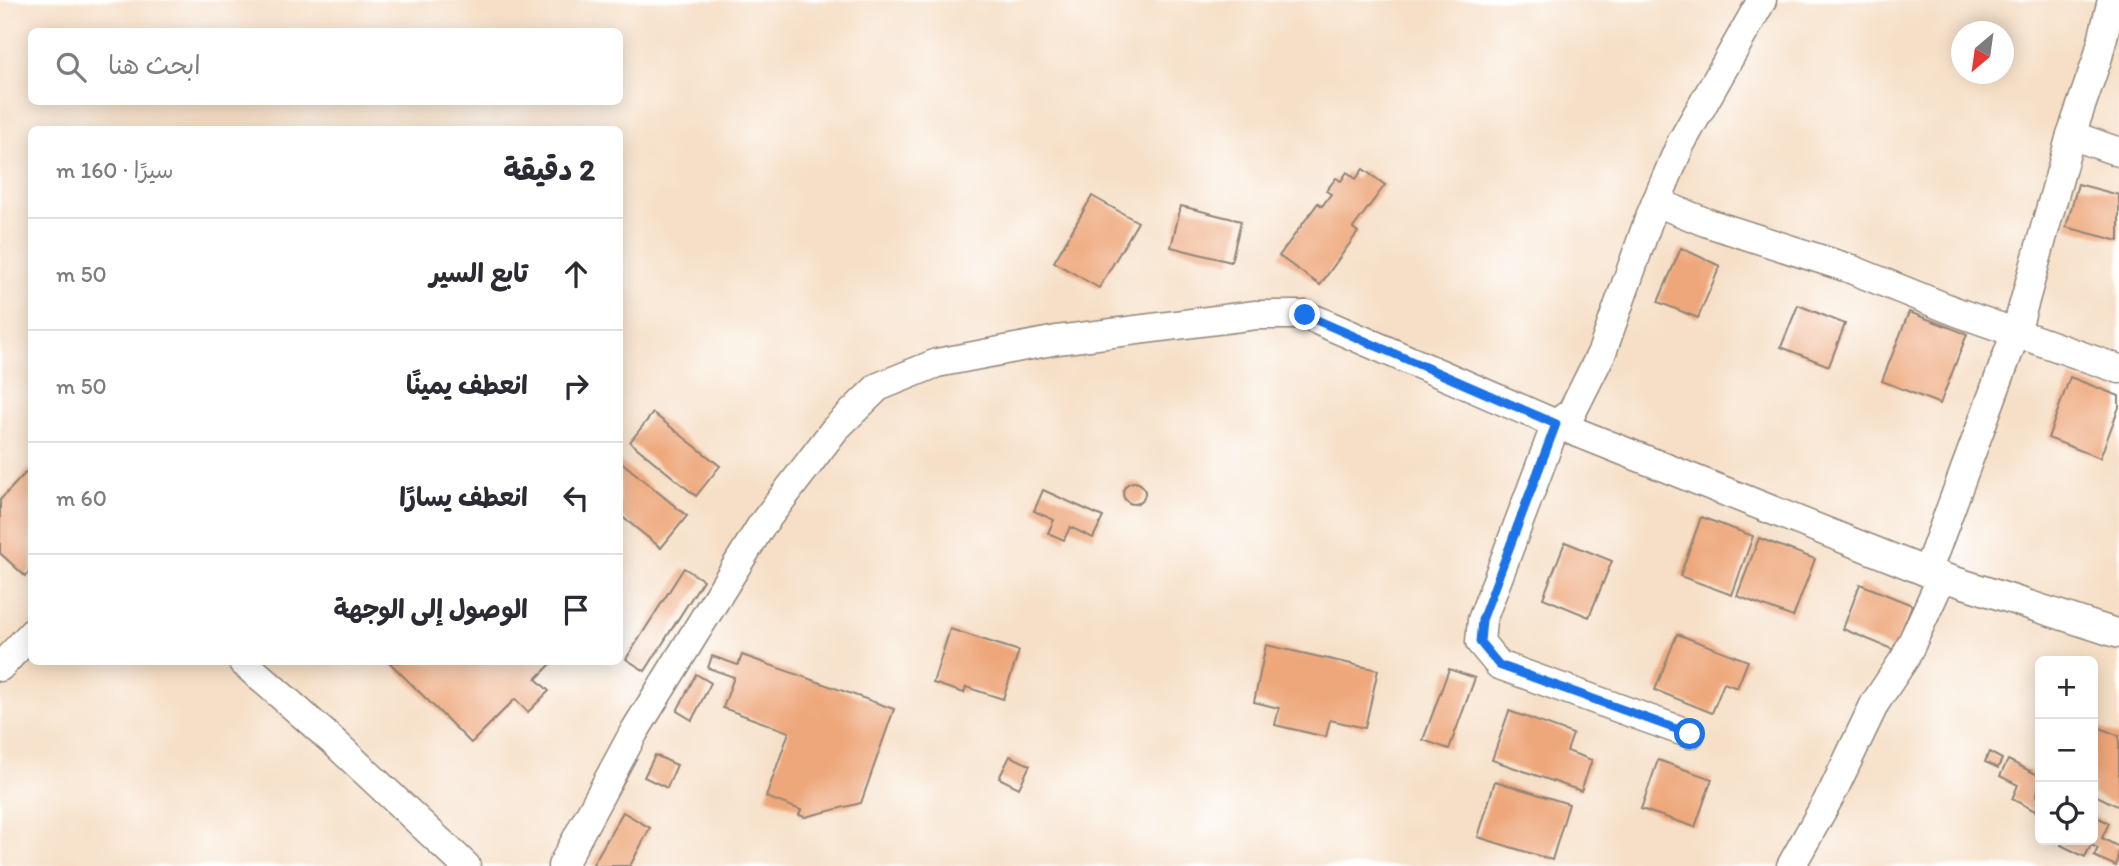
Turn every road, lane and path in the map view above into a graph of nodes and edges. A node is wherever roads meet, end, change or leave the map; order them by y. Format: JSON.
{"nodes":[{"id":1,"x":1762,"y":0,"type":"edge"},
{"id":2,"x":2112,"y":0,"type":"edge"},
{"id":3,"x":2071,"y":135,"type":"junction"},
{"id":4,"x":2119,"y":152,"type":"edge"},
{"id":5,"x":1657,"y":202,"type":"junction"},
{"id":6,"x":2016,"y":332,"type":"junction"},
{"id":7,"x":2119,"y":369,"type":"edge"},
{"id":8,"x":1556,"y":424,"type":"junction"},
{"id":9,"x":1934,"y":574,"type":"junction"},
{"id":10,"x":2119,"y":634,"type":"edge"},
{"id":11,"x":28,"y":637,"type":"edge"},
{"id":12,"x":246,"y":665,"type":"edge"},
{"id":13,"x":0,"y":667,"type":"edge"},
{"id":14,"x":1690,"y":734,"type":"dead end"},
{"id":15,"x":466,"y":866,"type":"edge"},
{"id":16,"x":562,"y":866,"type":"edge"},
{"id":17,"x":1791,"y":866,"type":"edge"}],
"edges":[{"from":1,"to":5,"type":"street"},
{"from":2,"to":3,"type":"street"},
{"from":3,"to":4,"type":"street"},
{"from":3,"to":6,"type":"street"},
{"from":5,"to":6,"type":"street"},
{"from":5,"to":8,"type":"street"},
{"from":6,"to":7,"type":"street"},
{"from":6,"to":9,"type":"street"},
{"from":8,"to":9,"type":"street"},
{"from":8,"to":14,"type":"street"},
{"from":8,"to":16,"type":"street"},
{"from":9,"to":10,"type":"street"},
{"from":9,"to":17,"type":"street"},
{"from":11,"to":13,"type":"street"},
{"from":12,"to":15,"type":"street"}]}
